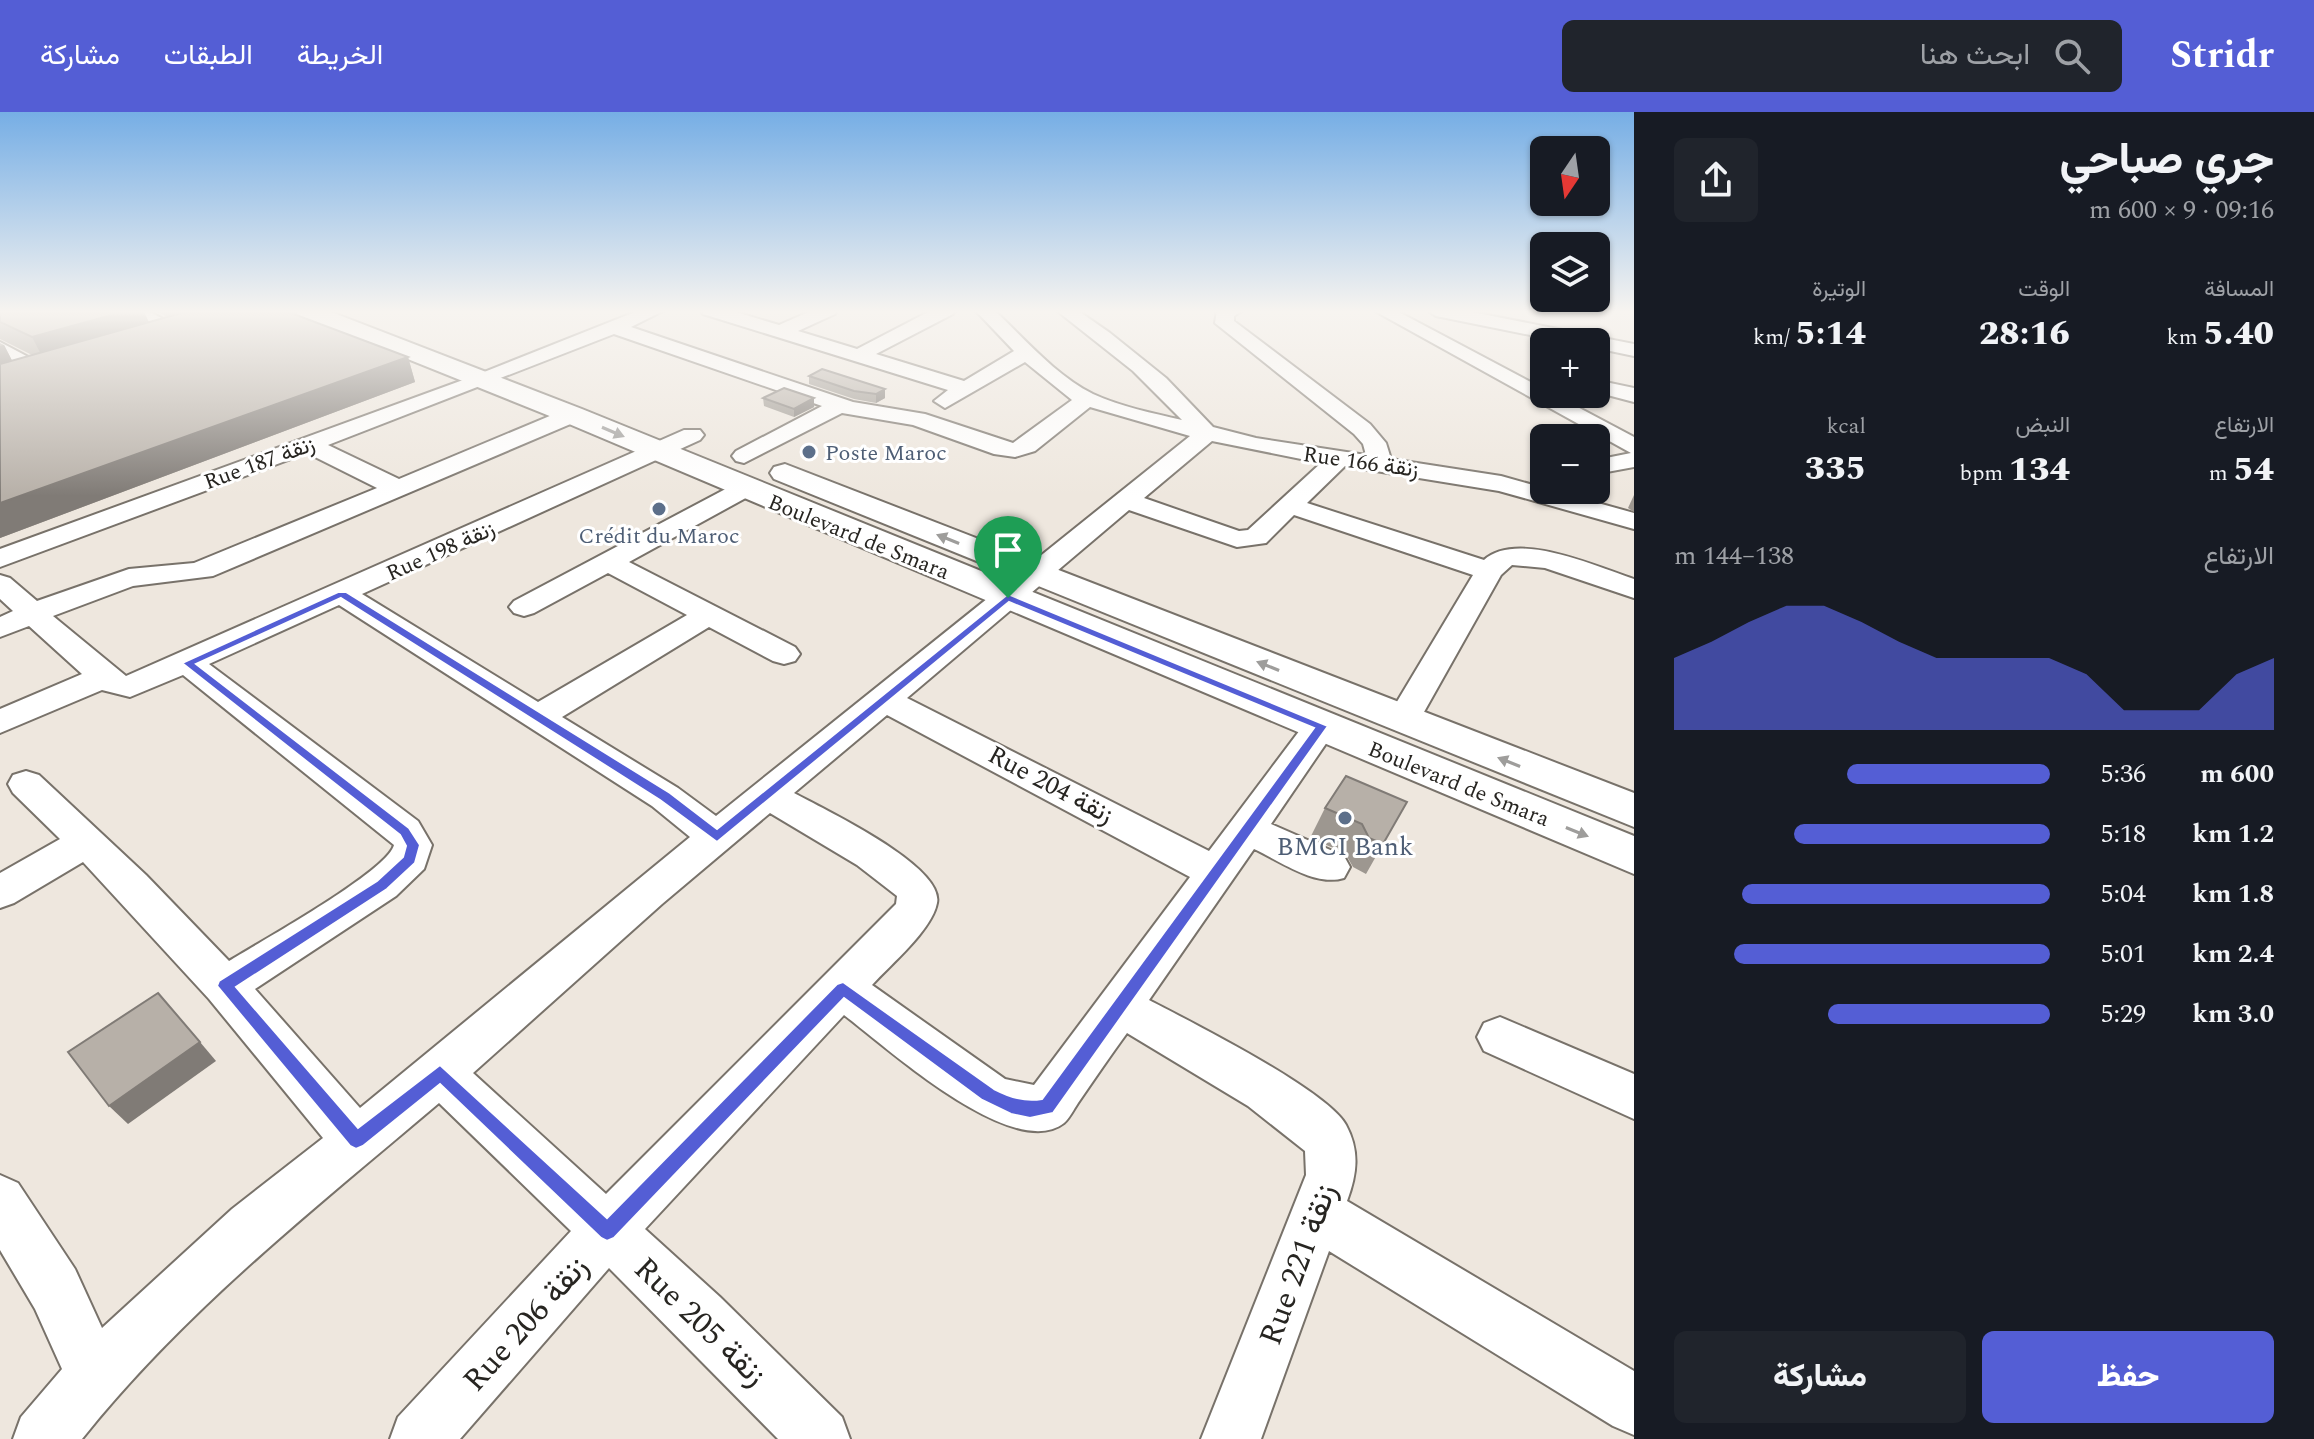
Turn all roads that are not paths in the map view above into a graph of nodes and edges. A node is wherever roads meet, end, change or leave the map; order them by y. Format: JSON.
{"nodes":[{"id":1,"x":43,"y":372,"type":"edge"},
{"id":2,"x":461,"y":372,"type":"edge"},
{"id":3,"x":501,"y":372,"type":"edge"},
{"id":4,"x":536,"y":372,"type":"edge"},
{"id":5,"x":744,"y":372,"type":"edge"},
{"id":6,"x":911,"y":372,"type":"edge"},
{"id":7,"x":993,"y":372,"type":"edge"},
{"id":8,"x":1049,"y":372,"type":"edge"},
{"id":9,"x":1144,"y":372,"type":"edge"},
{"id":10,"x":1288,"y":372,"type":"edge"},
{"id":11,"x":1498,"y":372,"type":"edge"},
{"id":12,"x":14,"y":380,"type":"edge"},
{"id":13,"x":481,"y":380,"type":"junction"},
{"id":14,"x":965,"y":388,"type":"junction"},
{"id":15,"x":1610,"y":389,"type":"edge"},
{"id":16,"x":1634,"y":395,"type":"edge"},
{"id":17,"x":1087,"y":399,"type":"junction"},
{"id":18,"x":840,"y":405,"type":"junction"},
{"id":19,"x":1574,"y":412,"type":"junction"},
{"id":20,"x":572,"y":415,"type":"junction"},
{"id":21,"x":917,"y":419,"type":"junction"},
{"id":22,"x":1634,"y":426,"type":"edge"},
{"id":23,"x":1206,"y":434,"type":"junction"},
{"id":24,"x":692,"y":435,"type":"junction"},
{"id":25,"x":308,"y":444,"type":"junction"},
{"id":26,"x":657,"y":451,"type":"junction"},
{"id":27,"x":1630,"y":457,"type":"edge"},
{"id":28,"x":1340,"y":458,"type":"junction"},
{"id":29,"x":1380,"y":463,"type":"junction"},
{"id":30,"x":1610,"y":463,"type":"edge"},
{"id":31,"x":744,"y":472,"type":"junction"},
{"id":32,"x":1530,"y":479,"type":"edge"},
{"id":33,"x":1501,"y":484,"type":"junction"},
{"id":34,"x":398,"y":488,"type":"junction"},
{"id":35,"x":1124,"y":500,"type":"junction"},
{"id":36,"x":1289,"y":505,"type":"junction"},
{"id":37,"x":1634,"y":521,"type":"edge"},
{"id":38,"x":0,"y":559,"type":"edge"},
{"id":39,"x":607,"y":562,"type":"junction"},
{"id":40,"x":1489,"y":571,"type":"junction"},
{"id":41,"x":0,"y":584,"type":"edge"},
{"id":42,"x":1022,"y":586,"type":"junction"},
{"id":43,"x":1634,"y":589,"type":"edge"},
{"id":44,"x":342,"y":594,"type":"junction"},
{"id":45,"x":524,"y":607,"type":"dead end"},
{"id":46,"x":35,"y":613,"type":"junction"},
{"id":47,"x":710,"y":614,"type":"junction"},
{"id":48,"x":0,"y":628,"type":"edge"},
{"id":49,"x":784,"y":654,"type":"dead end"},
{"id":50,"x":187,"y":663,"type":"junction"},
{"id":51,"x":112,"y":682,"type":"junction"},
{"id":52,"x":884,"y":700,"type":"junction"},
{"id":53,"x":539,"y":716,"type":"junction"},
{"id":54,"x":1403,"y":720,"type":"junction"},
{"id":55,"x":0,"y":722,"type":"edge"},
{"id":56,"x":1321,"y":726,"type":"junction"},
{"id":57,"x":26,"y":784,"type":"dead end"},
{"id":58,"x":767,"y":794,"type":"junction"},
{"id":59,"x":1634,"y":811,"type":"edge"},
{"id":60,"x":1246,"y":829,"type":"junction"},
{"id":61,"x":717,"y":837,"type":"junction"},
{"id":62,"x":86,"y":842,"type":"junction"},
{"id":63,"x":1634,"y":856,"type":"edge"},
{"id":64,"x":1330,"y":867,"type":"dead end"},
{"id":65,"x":1216,"y":872,"type":"junction"},
{"id":66,"x":0,"y":892,"type":"edge"},
{"id":67,"x":225,"y":986,"type":"junction"},
{"id":68,"x":843,"y":989,"type":"junction"},
{"id":69,"x":1120,"y":1006,"type":"junction"},
{"id":70,"x":1500,"y":1037,"type":"dead end"},
{"id":71,"x":440,"y":1073,"type":"junction"},
{"id":72,"x":1634,"y":1097,"type":"edge"},
{"id":73,"x":356,"y":1140,"type":"junction"},
{"id":74,"x":0,"y":1201,"type":"edge"},
{"id":75,"x":1317,"y":1213,"type":"junction"},
{"id":76,"x":607,"y":1231,"type":"junction"},
{"id":77,"x":95,"y":1376,"type":"junction"},
{"id":78,"x":1634,"y":1405,"type":"edge"},
{"id":79,"x":43,"y":1439,"type":"edge"},
{"id":80,"x":420,"y":1439,"type":"edge"},
{"id":81,"x":820,"y":1439,"type":"edge"},
{"id":82,"x":1231,"y":1439,"type":"edge"}],
"edges":[{"from":1,"to":12,"type":"street"},
{"from":2,"to":13,"type":"street","name":"Boulevard de Smara"},
{"from":3,"to":13,"type":"street","name":"Rue 187 زنقة"},
{"from":4,"to":24,"type":"street","name":"Boulevard de Smara"},
{"from":5,"to":18,"type":"street"},
{"from":6,"to":14,"type":"street"},
{"from":7,"to":14,"type":"street"},
{"from":8,"to":17,"type":"street","name":"Rue 166 زنقة"},
{"from":9,"to":23,"type":"street"},
{"from":10,"to":29,"type":"street"},
{"from":11,"to":19,"type":"street"},
{"from":13,"to":20,"type":"street","name":"Boulevard de Smara"},
{"from":13,"to":25,"type":"street","name":"Rue 187 زنقة"},
{"from":14,"to":21,"type":"street"},
{"from":15,"to":16,"type":"street"},
{"from":17,"to":21,"type":"street"},
{"from":17,"to":23,"type":"street","name":"Rue 166 زنقة"},
{"from":18,"to":21,"type":"street"},
{"from":18,"to":31,"type":"street"},
{"from":19,"to":22,"type":"street"},
{"from":19,"to":27,"type":"street"},
{"from":20,"to":26,"type":"street","name":"Boulevard de Smara","one_way":true},
{"from":20,"to":34,"type":"street"},
{"from":23,"to":28,"type":"street","name":"Rue 166 زنقة"},
{"from":23,"to":35,"type":"street"},
{"from":24,"to":26,"type":"street","name":"Rue 198 زنقة"},
{"from":24,"to":31,"type":"street","name":"Boulevard de Smara"},
{"from":25,"to":34,"type":"street"},
{"from":25,"to":38,"type":"street","name":"Rue 187 زنقة"},
{"from":26,"to":31,"type":"street","name":"Boulevard de Smara"},
{"from":26,"to":44,"type":"street","name":"Rue 198 زنقة"},
{"from":27,"to":30,"type":"street"},
{"from":28,"to":29,"type":"street","name":"Rue 166 زنقة"},
{"from":28,"to":36,"type":"street"},
{"from":29,"to":33,"type":"street","name":"Rue 166 زنقة"},
{"from":31,"to":39,"type":"street"},
{"from":31,"to":42,"type":"street","name":"Boulevard de Smara"},
{"from":32,"to":33,"type":"street"},
{"from":33,"to":37,"type":"street","name":"Rue 166 زنقة"},
{"from":34,"to":46,"type":"street"},
{"from":35,"to":36,"type":"street"},
{"from":35,"to":42,"type":"street"},
{"from":36,"to":40,"type":"street"},
{"from":39,"to":45,"type":"street"},
{"from":39,"to":47,"type":"street"},
{"from":40,"to":43,"type":"street"},
{"from":40,"to":54,"type":"street"},
{"from":41,"to":46,"type":"street"},
{"from":42,"to":52,"type":"street"},
{"from":54,"to":42,"type":"street","name":"Boulevard de Smara","one_way":true},
{"from":42,"to":56,"type":"street","name":"Boulevard de Smara"},
{"from":44,"to":50,"type":"street","name":"Rue 198 زنقة"},
{"from":44,"to":53,"type":"street"},
{"from":46,"to":48,"type":"street"},
{"from":46,"to":51,"type":"street"},
{"from":47,"to":49,"type":"street"},
{"from":47,"to":53,"type":"street"},
{"from":50,"to":51,"type":"street","name":"Rue 198 زنقة"},
{"from":50,"to":67,"type":"street"},
{"from":51,"to":55,"type":"street","name":"Rue 198 زنقة"},
{"from":52,"to":58,"type":"street"},
{"from":52,"to":65,"type":"street","name":"Rue 204 زنقة"},
{"from":53,"to":61,"type":"street"},
{"from":59,"to":54,"type":"street","name":"Boulevard de Smara","one_way":true},
{"from":56,"to":60,"type":"street"},
{"from":56,"to":63,"type":"street","name":"Boulevard de Smara","one_way":true},
{"from":57,"to":62,"type":"street"},
{"from":58,"to":61,"type":"street"},
{"from":58,"to":68,"type":"street","name":"Rue 206 زنقة"},
{"from":60,"to":64,"type":"street"},
{"from":60,"to":65,"type":"street"},
{"from":61,"to":71,"type":"street"},
{"from":62,"to":66,"type":"street"},
{"from":62,"to":67,"type":"street"},
{"from":65,"to":69,"type":"street"},
{"from":67,"to":73,"type":"street"},
{"from":68,"to":69,"type":"street"},
{"from":68,"to":76,"type":"street","name":"Rue 206 زنقة"},
{"from":69,"to":75,"type":"street","name":"Rue 221 زنقة"},
{"from":70,"to":72,"type":"street"},
{"from":71,"to":73,"type":"street"},
{"from":71,"to":76,"type":"street","name":"Rue 205 زنقة"},
{"from":73,"to":77,"type":"street"},
{"from":74,"to":77,"type":"street"},
{"from":75,"to":78,"type":"street"},
{"from":75,"to":82,"type":"street","name":"Rue 221 زنقة"},
{"from":76,"to":80,"type":"street","name":"Rue 206 زنقة"},
{"from":76,"to":81,"type":"street","name":"Rue 205 زنقة"},
{"from":77,"to":79,"type":"street"}]}
